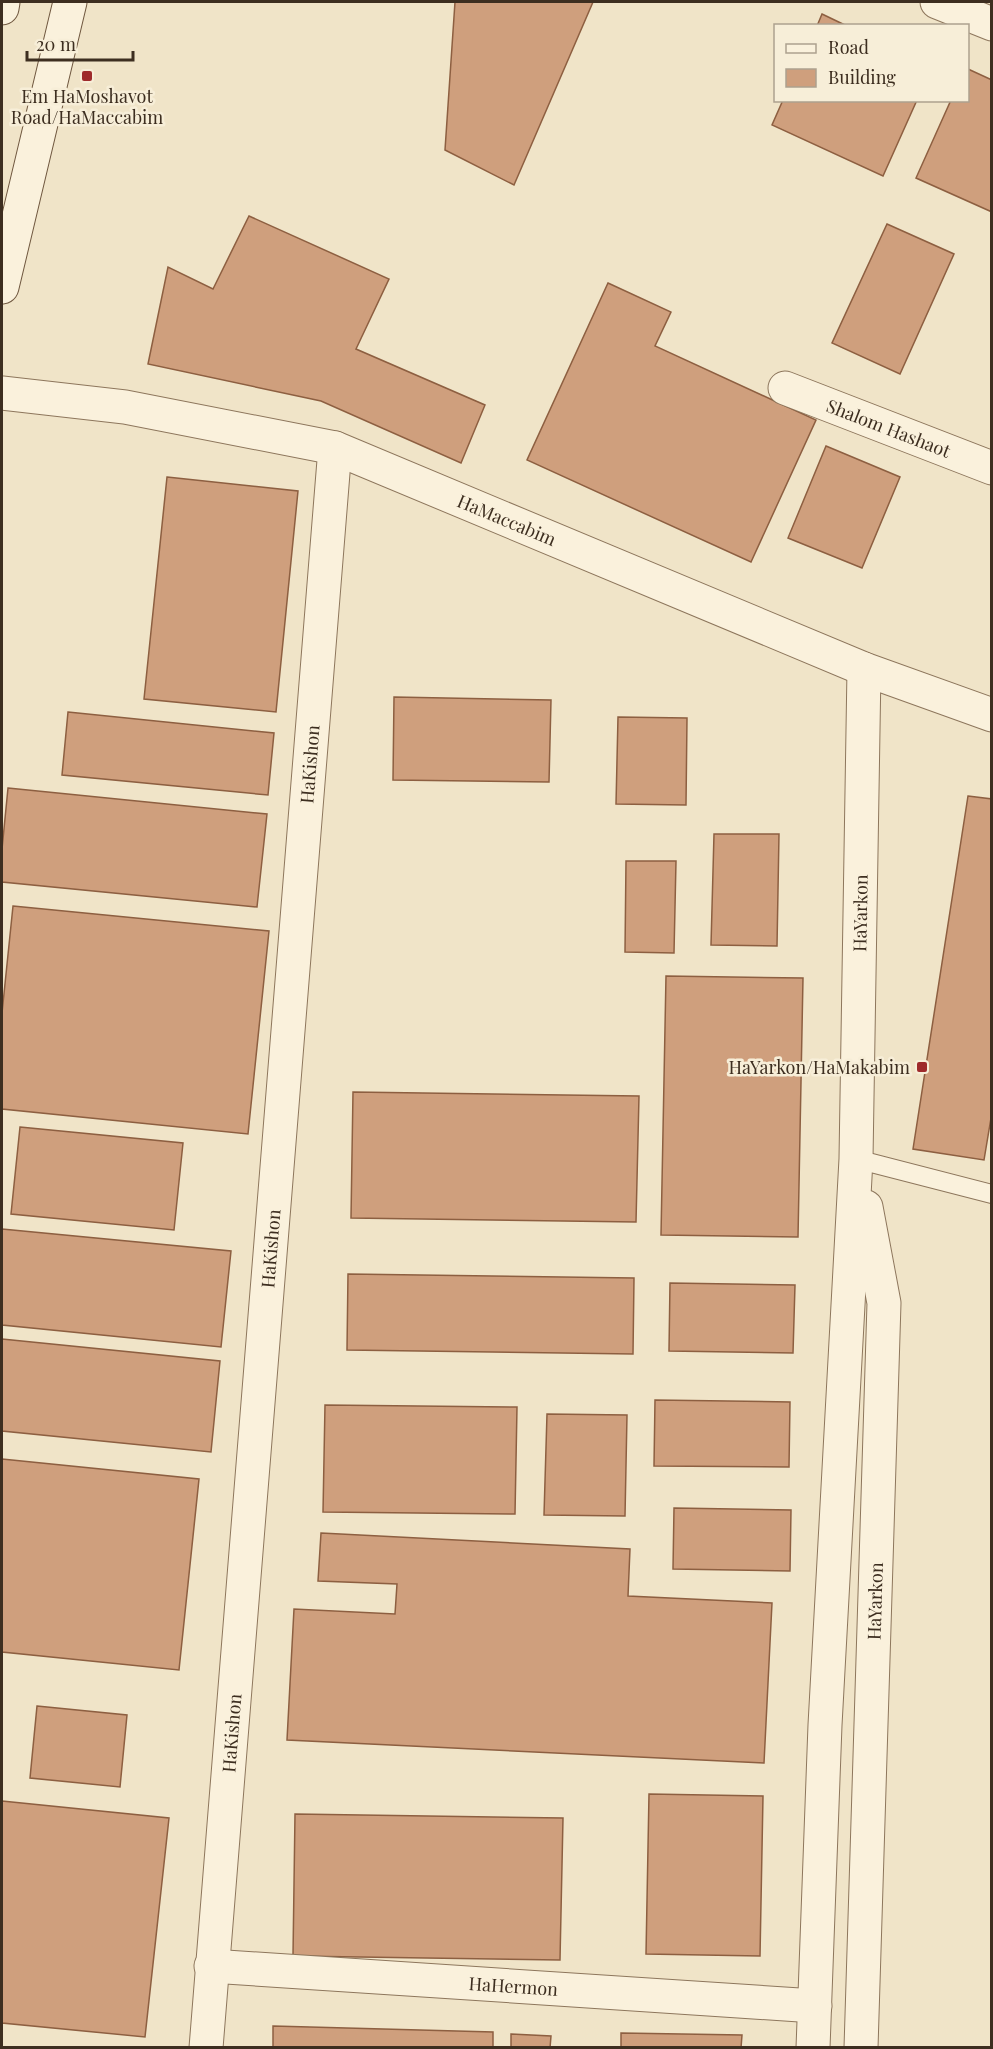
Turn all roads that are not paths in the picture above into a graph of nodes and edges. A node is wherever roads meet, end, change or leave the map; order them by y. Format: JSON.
{"nodes":[{"id":1,"x":3,"y":2,"type":"edge"},
{"id":2,"x":70,"y":2,"type":"edge"},
{"id":3,"x":937,"y":2,"type":"edge"},
{"id":4,"x":2,"y":8,"type":"edge"},
{"id":5,"x":992,"y":24,"type":"edge"},
{"id":6,"x":2,"y":287,"type":"edge"},
{"id":7,"x":785,"y":387,"type":"dead end"},
{"id":8,"x":2,"y":393,"type":"edge"},
{"id":9,"x":335,"y":448,"type":"junction"},
{"id":10,"x":992,"y":468,"type":"edge"},
{"id":11,"x":864,"y":669,"type":"junction"},
{"id":12,"x":992,"y":715,"type":"edge"},
{"id":13,"x":856,"y":1158,"type":"junction"},
{"id":14,"x":992,"y":1194,"type":"edge"},
{"id":15,"x":211,"y":1966,"type":"junction"},
{"id":16,"x":815,"y":2006,"type":"junction"},
{"id":17,"x":206,"y":2048,"type":"edge"},
{"id":18,"x":813,"y":2048,"type":"edge"},
{"id":19,"x":861,"y":2048,"type":"edge"}],
"edges":[{"from":1,"to":4,"type":"street"},
{"from":2,"to":6,"type":"street"},
{"from":3,"to":5,"type":"street"},
{"from":7,"to":10,"type":"street","name":"Shalom Hashaot"},
{"from":8,"to":9,"type":"street","name":"HaMaccabim"},
{"from":9,"to":11,"type":"street","name":"HaMaccabim"},
{"from":9,"to":15,"type":"street","name":"HaKishon"},
{"from":11,"to":12,"type":"street","name":"HaMaccabim"},
{"from":11,"to":13,"type":"street","name":"HaYarkon"},
{"from":13,"to":14,"type":"lane"},
{"from":13,"to":16,"type":"street","name":"HaYarkon"},
{"from":13,"to":19,"type":"street","name":"HaYarkon"},
{"from":15,"to":16,"type":"street","name":"HaHermon"},
{"from":15,"to":17,"type":"street","name":"HaKishon"},
{"from":16,"to":18,"type":"street","name":"HaYarkon"}]}
